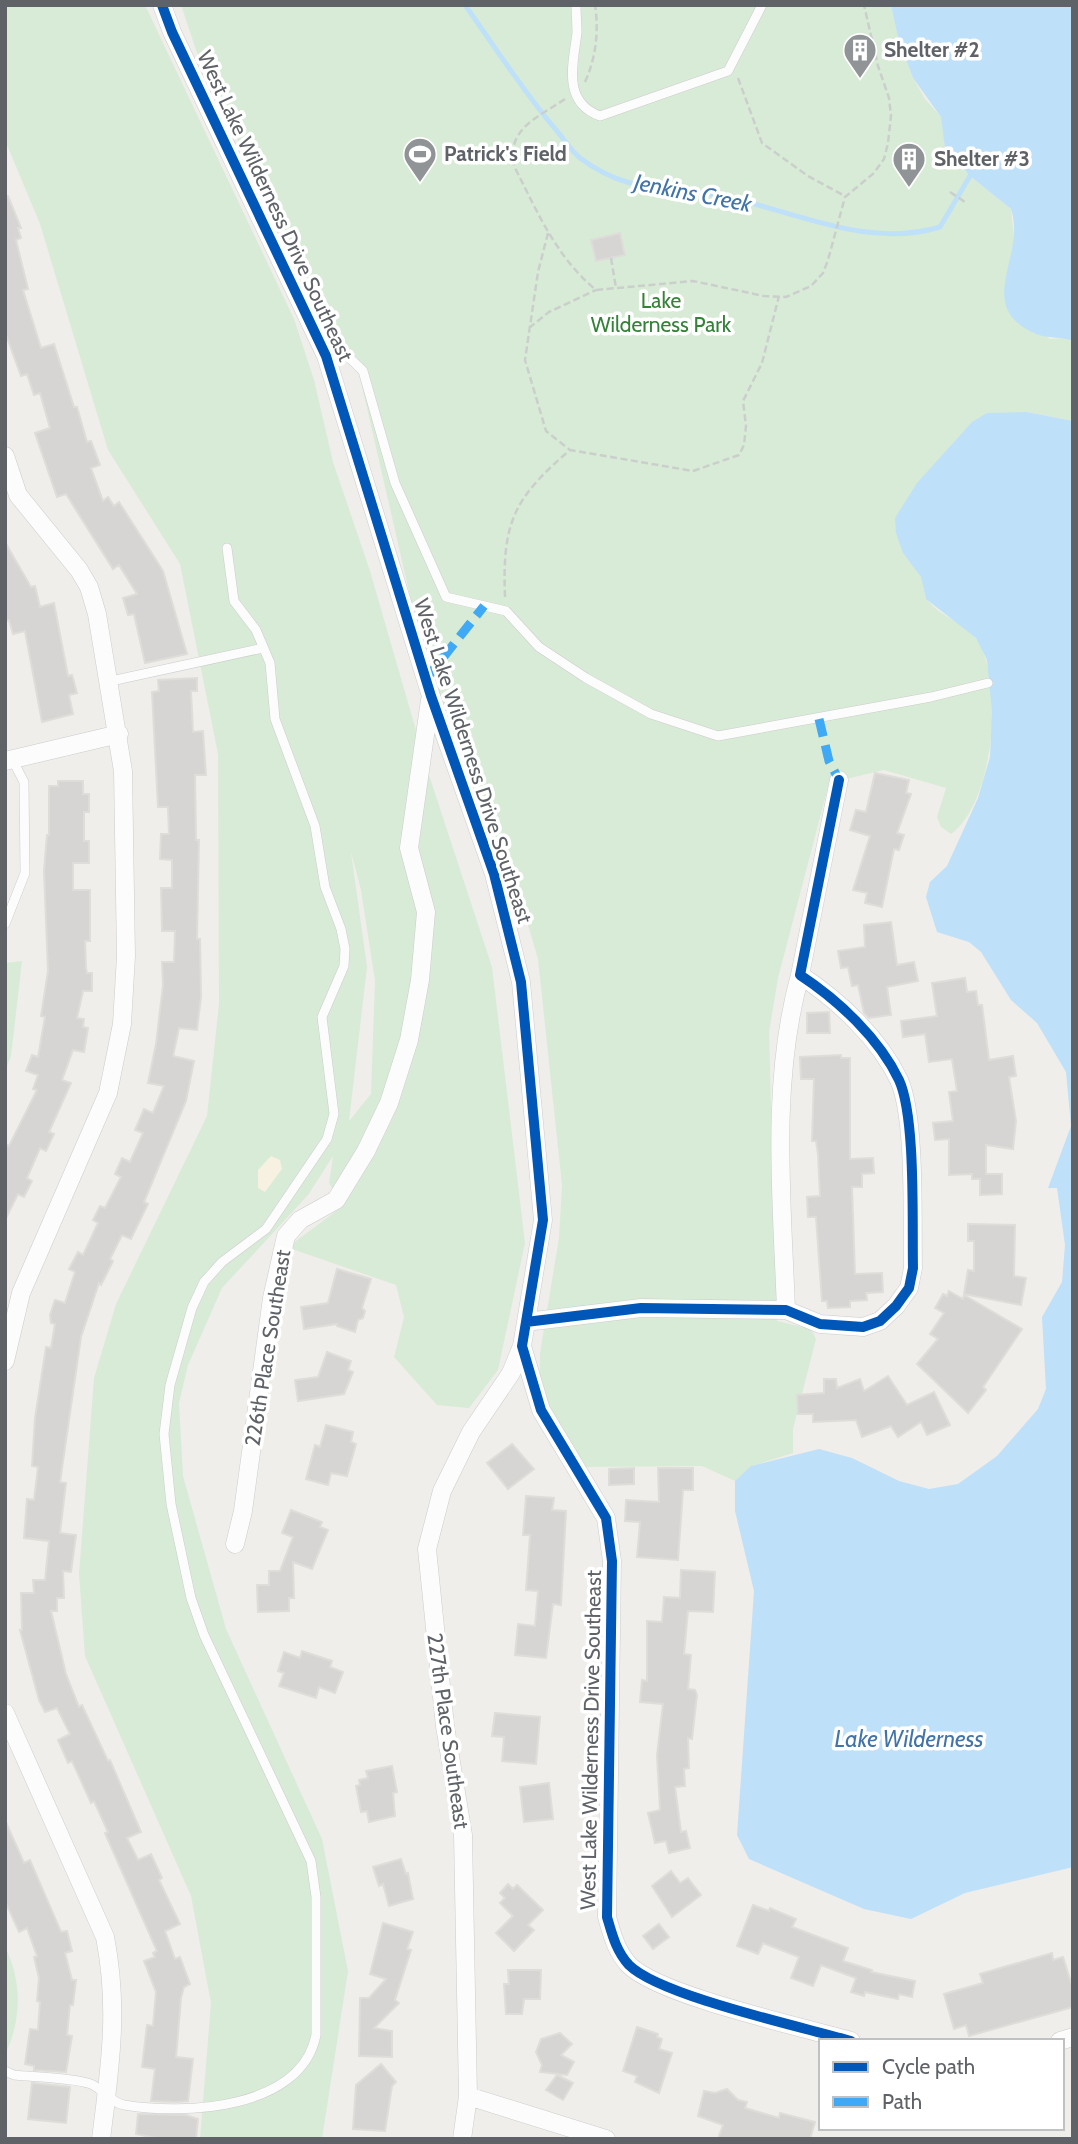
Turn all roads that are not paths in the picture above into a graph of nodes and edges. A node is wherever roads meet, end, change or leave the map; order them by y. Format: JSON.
{"nodes":[{"id":1,"x":162,"y":5,"type":"edge"},
{"id":2,"x":576,"y":5,"type":"edge"},
{"id":3,"x":762,"y":5,"type":"edge"},
{"id":4,"x":310,"y":320,"type":"junction"},
{"id":5,"x":5,"y":456,"type":"edge"},
{"id":6,"x":227,"y":548,"type":"dead end"},
{"id":7,"x":263,"y":648,"type":"junction"},
{"id":8,"x":111,"y":681,"type":"junction"},
{"id":9,"x":988,"y":683,"type":"dead end"},
{"id":10,"x":431,"y":696,"type":"junction"},
{"id":11,"x":119,"y":734,"type":"junction"},
{"id":12,"x":8,"y":758,"type":"edge"},
{"id":13,"x":839,"y":780,"type":"dead end"},
{"id":14,"x":5,"y":924,"type":"edge"},
{"id":15,"x":800,"y":975,"type":"junction"},
{"id":16,"x":786,"y":1310,"type":"junction"},
{"id":17,"x":526,"y":1322,"type":"junction"},
{"id":18,"x":523,"y":1346,"type":"junction"},
{"id":19,"x":5,"y":1361,"type":"edge"},
{"id":20,"x":235,"y":1544,"type":"dead end"},
{"id":21,"x":5,"y":1713,"type":"edge"},
{"id":22,"x":844,"y":2039,"type":"edge"},
{"id":23,"x":5,"y":2071,"type":"edge"},
{"id":24,"x":106,"y":2095,"type":"junction"},
{"id":25,"x":468,"y":2096,"type":"junction"},
{"id":26,"x":101,"y":2139,"type":"edge"},
{"id":27,"x":463,"y":2139,"type":"edge"},
{"id":28,"x":606,"y":2139,"type":"edge"}],
"edges":[{"from":1,"to":4,"type":"street","name":"West Lake Wilderness Drive Southeast"},
{"from":2,"to":3,"type":"lane"},
{"from":4,"to":9,"type":"lane"},
{"from":4,"to":10,"type":"street","name":"West Lake Wilderness Drive Southeast"},
{"from":5,"to":8,"type":"street"},
{"from":6,"to":7,"type":"lane"},
{"from":7,"to":8,"type":"lane"},
{"from":7,"to":24,"type":"lane"},
{"from":8,"to":11,"type":"street"},
{"from":10,"to":17,"type":"street","name":"West Lake Wilderness Drive Southeast"},
{"from":10,"to":20,"type":"street","name":"226th Place Southeast"},
{"from":11,"to":12,"type":"street"},
{"from":11,"to":19,"type":"street"},
{"from":12,"to":14,"type":"lane"},
{"from":13,"to":15,"type":"street"},
{"from":15,"to":16,"type":"street"},
{"from":15,"to":16,"type":"street"},
{"from":16,"to":17,"type":"street"},
{"from":17,"to":18,"type":"street","name":"West Lake Wilderness Drive Southeast"},
{"from":18,"to":22,"type":"street","name":"West Lake Wilderness Drive Southeast"},
{"from":18,"to":25,"type":"street","name":"227th Place Southeast"},
{"from":21,"to":24,"type":"street"},
{"from":23,"to":24,"type":"lane"},
{"from":24,"to":26,"type":"street"},
{"from":25,"to":27,"type":"street","name":"227th Place Southeast"},
{"from":25,"to":28,"type":"street"}]}
